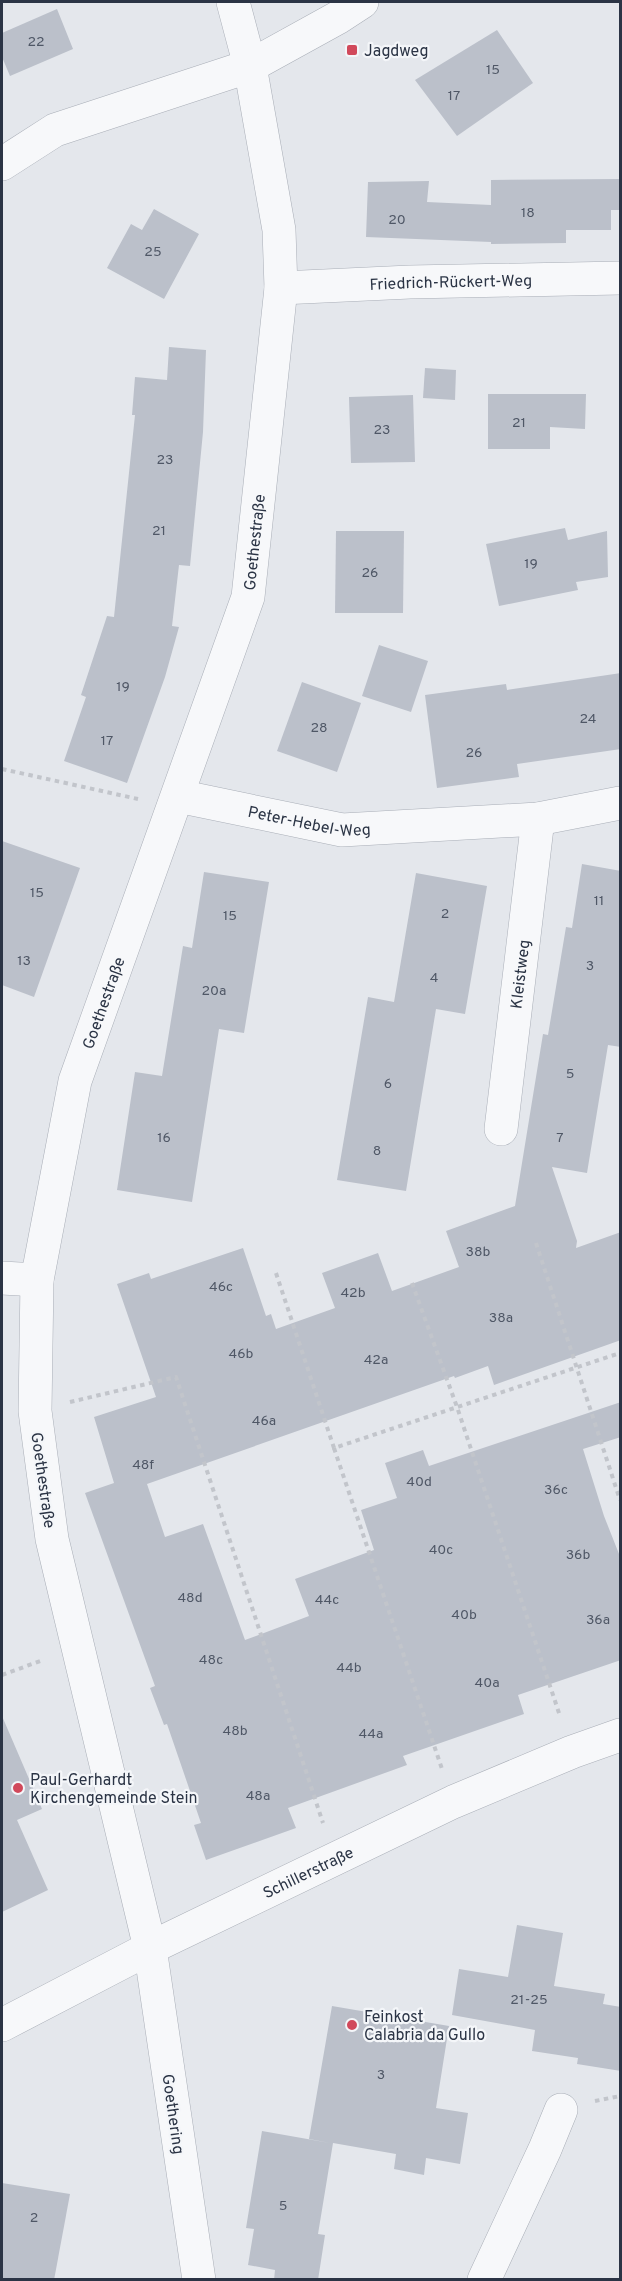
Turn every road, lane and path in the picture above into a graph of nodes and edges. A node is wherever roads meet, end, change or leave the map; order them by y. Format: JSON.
{"nodes":[{"id":1,"x":233,"y":2,"type":"edge"},
{"id":2,"x":362,"y":2,"type":"edge"},
{"id":3,"x":250,"y":66,"type":"junction"},
{"id":4,"x":2,"y":165,"type":"edge"},
{"id":5,"x":621,"y":278,"type":"edge"},
{"id":6,"x":281,"y":288,"type":"junction"},
{"id":7,"x":2,"y":769,"type":"edge"},
{"id":8,"x":178,"y":796,"type":"junction"},
{"id":9,"x":621,"y":803,"type":"edge"},
{"id":10,"x":538,"y":819,"type":"junction"},
{"id":11,"x":501,"y":1129,"type":"dead end"},
{"id":12,"x":536,"y":1243,"type":"dead end"},
{"id":13,"x":276,"y":1273,"type":"dead end"},
{"id":14,"x":2,"y":1278,"type":"edge"},
{"id":15,"x":37,"y":1280,"type":"junction"},
{"id":16,"x":412,"y":1283,"type":"dead end"},
{"id":17,"x":621,"y":1353,"type":"edge"},
{"id":18,"x":578,"y":1367,"type":"junction"},
{"id":19,"x":457,"y":1407,"type":"junction"},
{"id":20,"x":35,"y":1411,"type":"junction"},
{"id":21,"x":334,"y":1448,"type":"junction"},
{"id":22,"x":621,"y":1500,"type":"edge"},
{"id":23,"x":77,"y":1647,"type":"junction"},
{"id":24,"x":2,"y":1675,"type":"edge"},
{"id":25,"x":621,"y":1735,"type":"edge"},
{"id":26,"x":572,"y":1752,"type":"junction"},
{"id":27,"x":453,"y":1802,"type":"junction"},
{"id":28,"x":335,"y":1859,"type":"junction"},
{"id":29,"x":150,"y":1948,"type":"junction"},
{"id":30,"x":2,"y":2025,"type":"edge"},
{"id":31,"x":561,"y":2110,"type":"dead end"},
{"id":32,"x":199,"y":2280,"type":"edge"},
{"id":33,"x":484,"y":2280,"type":"edge"}],
"edges":[{"from":1,"to":3,"type":"street","name":"Goethestraße"},
{"from":2,"to":3,"type":"street"},
{"from":3,"to":4,"type":"street"},
{"from":3,"to":6,"type":"street","name":"Goethestraße"},
{"from":5,"to":6,"type":"street","name":"Friedrich-Rückert-Weg"},
{"from":6,"to":8,"type":"street","name":"Goethestraße"},
{"from":7,"to":8,"type":"path"},
{"from":8,"to":10,"type":"street","name":"Peter-Hebel-Weg"},
{"from":8,"to":15,"type":"street","name":"Goethestraße"},
{"from":9,"to":10,"type":"street","name":"Peter-Hebel-Weg"},
{"from":10,"to":11,"type":"street","name":"Kleistweg"},
{"from":12,"to":18,"type":"path"},
{"from":13,"to":21,"type":"path"},
{"from":14,"to":15,"type":"street"},
{"from":15,"to":20,"type":"street","name":"Goethestraße"},
{"from":16,"to":19,"type":"path"},
{"from":17,"to":18,"type":"path"},
{"from":18,"to":19,"type":"path"},
{"from":18,"to":22,"type":"path"},
{"from":19,"to":21,"type":"path"},
{"from":19,"to":26,"type":"path"},
{"from":20,"to":23,"type":"street","name":"Goethestraße"},
{"from":20,"to":28,"type":"path"},
{"from":21,"to":27,"type":"path"},
{"from":23,"to":24,"type":"path"},
{"from":23,"to":29,"type":"street","name":"Goethestraße"},
{"from":25,"to":26,"type":"street","name":"Schillerstraße"},
{"from":26,"to":27,"type":"street","name":"Schillerstraße"},
{"from":27,"to":28,"type":"street","name":"Schillerstraße"},
{"from":28,"to":29,"type":"street","name":"Schillerstraße"},
{"from":29,"to":30,"type":"street","name":"Schillerstraße"},
{"from":29,"to":32,"type":"street","name":"Goethering"},
{"from":31,"to":33,"type":"street"}]}
